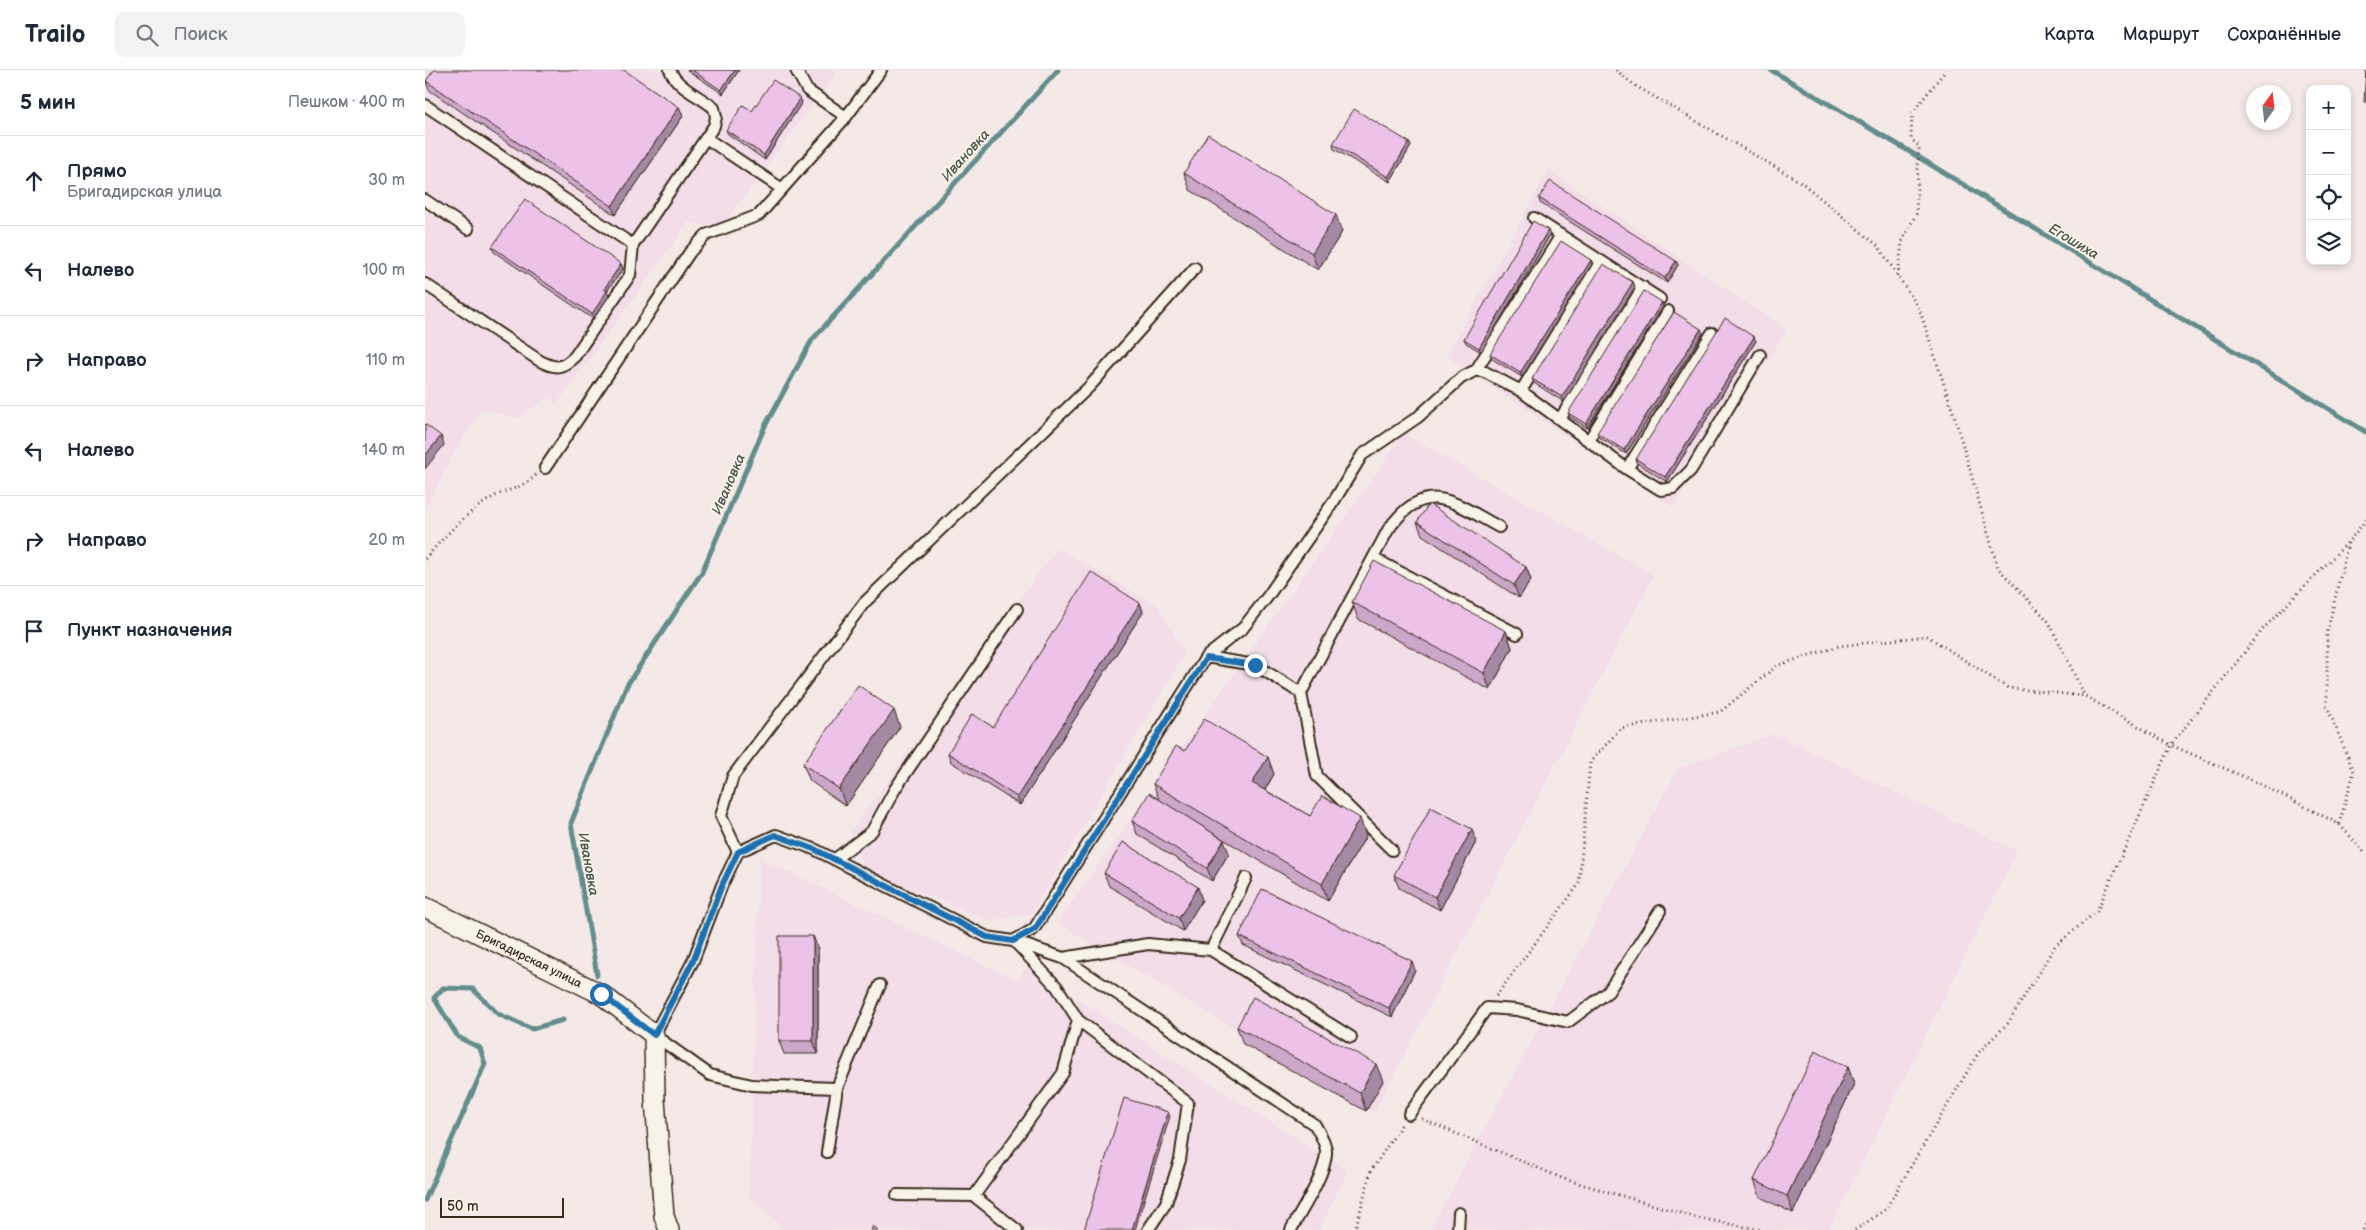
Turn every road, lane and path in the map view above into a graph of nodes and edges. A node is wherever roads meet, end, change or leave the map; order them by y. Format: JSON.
{"nodes":[{"id":1,"x":670,"y":70,"type":"edge"},
{"id":2,"x":797,"y":70,"type":"edge"},
{"id":3,"x":881,"y":70,"type":"edge"},
{"id":4,"x":1616,"y":70,"type":"edge"},
{"id":5,"x":1946,"y":70,"type":"edge"},
{"id":6,"x":425,"y":105,"type":"edge"},
{"id":7,"x":846,"y":117,"type":"junction"},
{"id":8,"x":706,"y":138,"type":"junction"},
{"id":9,"x":782,"y":189,"type":"junction"},
{"id":10,"x":425,"y":200,"type":"edge"},
{"id":11,"x":1534,"y":218,"type":"dead end"},
{"id":12,"x":468,"y":230,"type":"dead end"},
{"id":13,"x":1561,"y":235,"type":"junction"},
{"id":14,"x":633,"y":245,"type":"junction"},
{"id":15,"x":1601,"y":261,"type":"junction"},
{"id":16,"x":1195,"y":268,"type":"dead end"},
{"id":17,"x":1898,"y":277,"type":"junction"},
{"id":18,"x":425,"y":284,"type":"edge"},
{"id":19,"x":1643,"y":288,"type":"junction"},
{"id":20,"x":1660,"y":299,"type":"edge"},
{"id":21,"x":1668,"y":311,"type":"dead end"},
{"id":22,"x":1712,"y":333,"type":"dead end"},
{"id":23,"x":1760,"y":355,"type":"dead end"},
{"id":24,"x":1476,"y":370,"type":"junction"},
{"id":25,"x":1521,"y":391,"type":"junction"},
{"id":26,"x":1560,"y":419,"type":"junction"},
{"id":27,"x":1589,"y":440,"type":"junction"},
{"id":28,"x":545,"y":468,"type":"joint"},
{"id":29,"x":1627,"y":469,"type":"junction"},
{"id":30,"x":2366,"y":520,"type":"edge"},
{"id":31,"x":1499,"y":527,"type":"dead end"},
{"id":32,"x":2348,"y":542,"type":"junction"},
{"id":33,"x":1373,"y":558,"type":"junction"},
{"id":34,"x":425,"y":559,"type":"edge"},
{"id":35,"x":1017,"y":609,"type":"dead end"},
{"id":36,"x":1517,"y":634,"type":"dead end"},
{"id":37,"x":1206,"y":658,"type":"junction"},
{"id":38,"x":1301,"y":693,"type":"junction"},
{"id":39,"x":2085,"y":696,"type":"junction"},
{"id":40,"x":2171,"y":745,"type":"junction"},
{"id":41,"x":2339,"y":824,"type":"junction"},
{"id":42,"x":1392,"y":850,"type":"dead end"},
{"id":43,"x":738,"y":852,"type":"junction"},
{"id":44,"x":2366,"y":854,"type":"edge"},
{"id":45,"x":835,"y":859,"type":"junction"},
{"id":46,"x":1246,"y":878,"type":"dead end"},
{"id":47,"x":425,"y":907,"type":"edge"},
{"id":48,"x":1659,"y":911,"type":"dead end"},
{"id":49,"x":1013,"y":941,"type":"junction"},
{"id":50,"x":1211,"y":950,"type":"junction"},
{"id":51,"x":1063,"y":958,"type":"junction"},
{"id":52,"x":881,"y":985,"type":"dead end"},
{"id":53,"x":1487,"y":1008,"type":"junction"},
{"id":54,"x":1078,"y":1020,"type":"junction"},
{"id":55,"x":654,"y":1035,"type":"junction"},
{"id":56,"x":1351,"y":1037,"type":"dead end"},
{"id":57,"x":837,"y":1088,"type":"junction"},
{"id":58,"x":1409,"y":1114,"type":"junction"},
{"id":59,"x":827,"y":1152,"type":"dead end"},
{"id":60,"x":897,"y":1195,"type":"dead end"},
{"id":61,"x":974,"y":1196,"type":"junction"},
{"id":62,"x":1459,"y":1213,"type":"dead end"},
{"id":63,"x":2366,"y":1223,"type":"edge"},
{"id":64,"x":669,"y":1230,"type":"edge"},
{"id":65,"x":1017,"y":1230,"type":"edge"},
{"id":66,"x":1148,"y":1230,"type":"edge"},
{"id":67,"x":1291,"y":1230,"type":"edge"},
{"id":68,"x":1355,"y":1230,"type":"edge"},
{"id":69,"x":1458,"y":1230,"type":"edge"},
{"id":70,"x":1762,"y":1230,"type":"edge"},
{"id":71,"x":1855,"y":1230,"type":"edge"},
{"id":72,"x":2363,"y":1230,"type":"edge"}],
"edges":[{"from":1,"to":8,"type":"lane"},
{"from":2,"to":7,"type":"lane"},
{"from":3,"to":7,"type":"lane"},
{"from":4,"to":17,"type":"path"},
{"from":5,"to":17,"type":"path"},
{"from":6,"to":14,"type":"lane"},
{"from":7,"to":9,"type":"lane"},
{"from":8,"to":9,"type":"lane"},
{"from":8,"to":14,"type":"lane"},
{"from":9,"to":28,"type":"lane"},
{"from":10,"to":12,"type":"lane"},
{"from":11,"to":13,"type":"lane"},
{"from":13,"to":15,"type":"lane"},
{"from":13,"to":24,"type":"lane"},
{"from":14,"to":18,"type":"lane"},
{"from":15,"to":19,"type":"lane"},
{"from":15,"to":25,"type":"lane"},
{"from":16,"to":43,"type":"lane"},
{"from":17,"to":39,"type":"path"},
{"from":19,"to":20,"type":"lane"},
{"from":19,"to":26,"type":"lane"},
{"from":21,"to":27,"type":"lane"},
{"from":22,"to":29,"type":"lane"},
{"from":23,"to":29,"type":"lane"},
{"from":24,"to":25,"type":"lane"},
{"from":24,"to":37,"type":"lane"},
{"from":25,"to":26,"type":"lane"},
{"from":26,"to":27,"type":"lane"},
{"from":27,"to":29,"type":"lane"},
{"from":28,"to":34,"type":"path"},
{"from":30,"to":32,"type":"path"},
{"from":31,"to":33,"type":"lane"},
{"from":32,"to":40,"type":"path"},
{"from":32,"to":41,"type":"path"},
{"from":33,"to":36,"type":"lane"},
{"from":33,"to":38,"type":"lane"},
{"from":35,"to":45,"type":"lane"},
{"from":37,"to":38,"type":"lane"},
{"from":37,"to":49,"type":"lane"},
{"from":38,"to":42,"type":"lane"},
{"from":39,"to":40,"type":"path"},
{"from":39,"to":53,"type":"path"},
{"from":40,"to":41,"type":"path"},
{"from":40,"to":71,"type":"path"},
{"from":41,"to":44,"type":"path"},
{"from":43,"to":45,"type":"lane"},
{"from":43,"to":55,"type":"lane"},
{"from":45,"to":49,"type":"lane"},
{"from":46,"to":50,"type":"lane"},
{"from":47,"to":55,"type":"street","name":"Бригадирская улица"},
{"from":48,"to":53,"type":"lane"},
{"from":49,"to":51,"type":"lane"},
{"from":49,"to":54,"type":"lane"},
{"from":50,"to":51,"type":"lane"},
{"from":50,"to":56,"type":"lane"},
{"from":51,"to":67,"type":"lane"},
{"from":52,"to":57,"type":"lane"},
{"from":53,"to":58,"type":"lane"},
{"from":54,"to":61,"type":"lane"},
{"from":54,"to":66,"type":"lane"},
{"from":55,"to":57,"type":"lane"},
{"from":55,"to":64,"type":"street"},
{"from":57,"to":59,"type":"lane"},
{"from":58,"to":68,"type":"path"},
{"from":58,"to":70,"type":"path"},
{"from":60,"to":61,"type":"lane"},
{"from":61,"to":65,"type":"lane"},
{"from":62,"to":69,"type":"lane"},
{"from":63,"to":72,"type":"path"}]}
